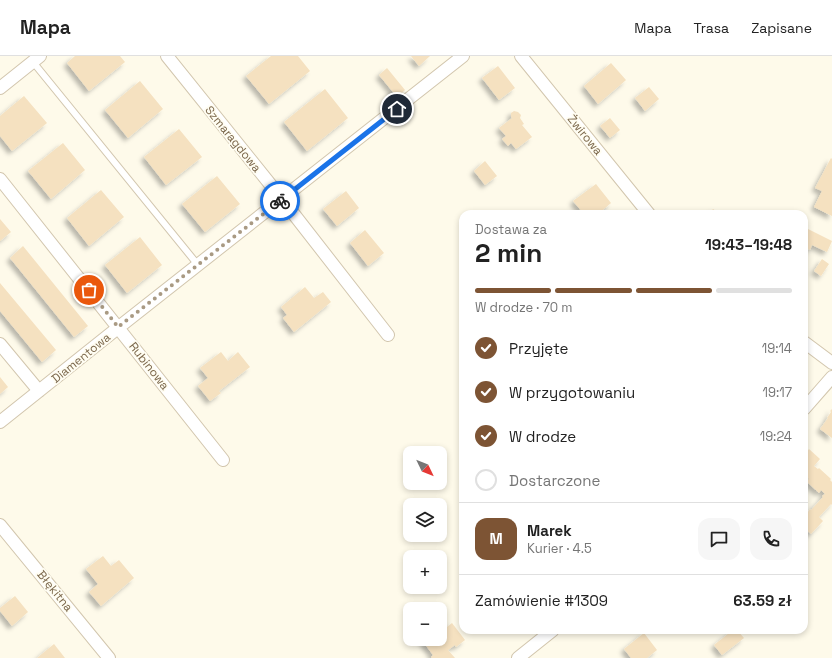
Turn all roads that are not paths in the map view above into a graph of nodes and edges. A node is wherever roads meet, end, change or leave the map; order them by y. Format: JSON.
{"nodes":[{"id":1,"x":167,"y":56,"type":"edge"},
{"id":2,"x":463,"y":56,"type":"edge"},
{"id":3,"x":521,"y":56,"type":"edge"},
{"id":4,"x":37,"y":59,"type":"edge"},
{"id":5,"x":0,"y":88,"type":"edge"},
{"id":6,"x":0,"y":179,"type":"edge"},
{"id":7,"x":282,"y":199,"type":"junction"},
{"id":8,"x":646,"y":210,"type":"edge"},
{"id":9,"x":198,"y":265,"type":"junction"},
{"id":10,"x":118,"y":327,"type":"junction"},
{"id":11,"x":388,"y":335,"type":"dead end"},
{"id":12,"x":0,"y":344,"type":"edge"},
{"id":13,"x":808,"y":345,"type":"edge"},
{"id":14,"x":832,"y":363,"type":"edge"},
{"id":15,"x":832,"y":377,"type":"edge"},
{"id":16,"x":39,"y":391,"type":"junction"},
{"id":17,"x":808,"y":404,"type":"edge"},
{"id":18,"x":0,"y":422,"type":"edge"},
{"id":19,"x":223,"y":460,"type":"dead end"},
{"id":20,"x":0,"y":525,"type":"edge"},
{"id":21,"x":548,"y":634,"type":"edge"},
{"id":22,"x":109,"y":658,"type":"edge"},
{"id":23,"x":518,"y":658,"type":"edge"}],
"edges":[{"from":1,"to":7,"type":"street","name":"Szmaragdowa"},
{"from":2,"to":7,"type":"street","name":"Diamentowa"},
{"from":3,"to":8,"type":"street","name":"Żwirowa"},
{"from":4,"to":5,"type":"street"},
{"from":4,"to":9,"type":"lane"},
{"from":6,"to":10,"type":"street","name":"Rubinowa"},
{"from":7,"to":9,"type":"street","name":"Diamentowa"},
{"from":7,"to":11,"type":"street","name":"Szmaragdowa"},
{"from":9,"to":10,"type":"street","name":"Diamentowa"},
{"from":10,"to":16,"type":"street","name":"Diamentowa"},
{"from":10,"to":19,"type":"street","name":"Rubinowa"},
{"from":12,"to":16,"type":"street"},
{"from":13,"to":14,"type":"street"},
{"from":15,"to":17,"type":"street"},
{"from":16,"to":18,"type":"street","name":"Diamentowa"},
{"from":20,"to":22,"type":"street","name":"Błękitna"},
{"from":21,"to":23,"type":"street"}]}
